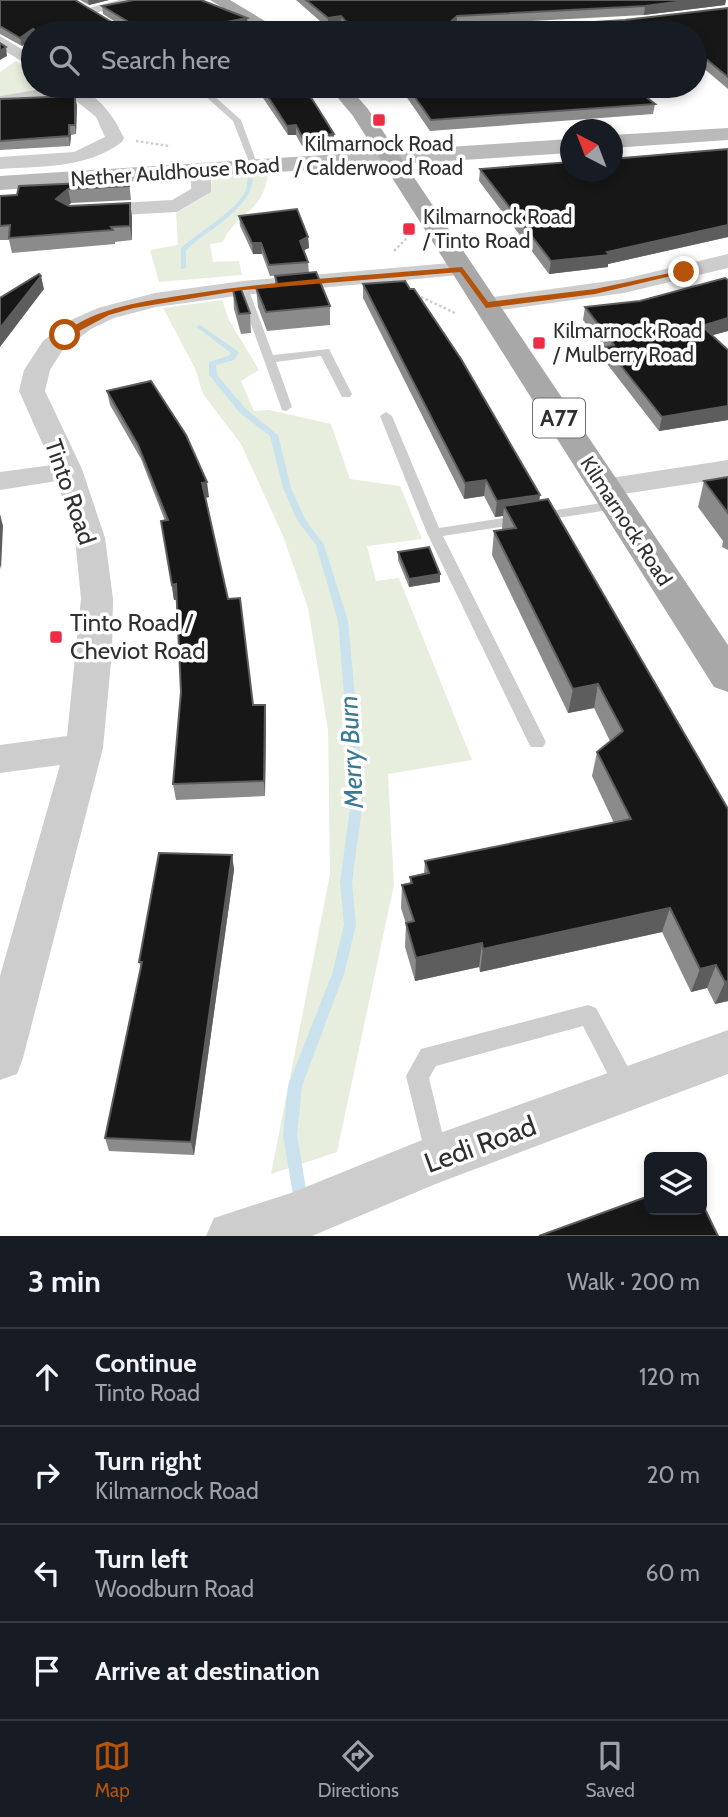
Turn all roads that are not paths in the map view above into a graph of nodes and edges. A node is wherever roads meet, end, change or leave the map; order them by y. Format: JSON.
{"nodes":[{"id":1,"x":142,"y":0,"type":"edge"},
{"id":2,"x":218,"y":0,"type":"edge"},
{"id":3,"x":88,"y":10,"type":"edge"},
{"id":4,"x":255,"y":21,"type":"edge"},
{"id":5,"x":0,"y":41,"type":"edge"},
{"id":6,"x":21,"y":55,"type":"edge"},
{"id":7,"x":21,"y":97,"type":"edge"},
{"id":8,"x":84,"y":98,"type":"edge"},
{"id":9,"x":212,"y":98,"type":"edge"},
{"id":10,"x":348,"y":98,"type":"edge"},
{"id":11,"x":0,"y":101,"type":"edge"},
{"id":12,"x":728,"y":134,"type":"edge"},
{"id":13,"x":623,"y":141,"type":"edge"},
{"id":14,"x":560,"y":147,"type":"edge"},
{"id":15,"x":391,"y":159,"type":"junction"},
{"id":16,"x":0,"y":163,"type":"edge"},
{"id":17,"x":256,"y":167,"type":"junction"},
{"id":18,"x":201,"y":171,"type":"junction"},
{"id":19,"x":0,"y":183,"type":"edge"},
{"id":20,"x":71,"y":212,"type":"edge"},
{"id":21,"x":728,"y":261,"type":"edge"},
{"id":22,"x":462,"y":269,"type":"junction"},
{"id":23,"x":243,"y":288,"type":"junction"},
{"id":24,"x":486,"y":305,"type":"junction"},
{"id":25,"x":269,"y":359,"type":"junction"},
{"id":26,"x":346,"y":394,"type":"dead end"},
{"id":27,"x":286,"y":407,"type":"dead end"},
{"id":28,"x":386,"y":416,"type":"dead end"},
{"id":29,"x":68,"y":468,"type":"junction"},
{"id":30,"x":728,"y":468,"type":"edge"},
{"id":31,"x":0,"y":481,"type":"edge"},
{"id":32,"x":609,"y":496,"type":"junction"},
{"id":33,"x":434,"y":533,"type":"junction"},
{"id":34,"x":728,"y":677,"type":"edge"},
{"id":35,"x":537,"y":742,"type":"dead end"},
{"id":36,"x":84,"y":748,"type":"junction"},
{"id":37,"x":0,"y":759,"type":"edge"},
{"id":38,"x":728,"y":1052,"type":"edge"},
{"id":39,"x":0,"y":1058,"type":"edge"},
{"id":40,"x":628,"y":1090,"type":"junction"},
{"id":41,"x":437,"y":1159,"type":"junction"},
{"id":42,"x":232,"y":1236,"type":"edge"}],
"edges":[{"from":1,"to":3,"type":"street"},
{"from":2,"to":4,"type":"main road"},
{"from":5,"to":6,"type":"street"},
{"from":7,"to":11,"type":"street"},
{"from":8,"to":16,"type":"street"},
{"from":9,"to":17,"type":"lane"},
{"from":10,"to":15,"type":"main road","name":"Kilmarnock Road","number":"A77"},
{"from":12,"to":13,"type":"main road"},
{"from":14,"to":15,"type":"main road","name":"Nether Auldhouse Road"},
{"from":15,"to":17,"type":"main road","name":"Nether Auldhouse Road"},
{"from":15,"to":22,"type":"main road","name":"Kilmarnock Road","number":"A77"},
{"from":17,"to":18,"type":"main road","name":"Nether Auldhouse Road"},
{"from":18,"to":19,"type":"main road","name":"Nether Auldhouse Road"},
{"from":18,"to":20,"type":"street"},
{"from":21,"to":24,"type":"street"},
{"from":22,"to":23,"type":"street","name":"Tinto Road"},
{"from":22,"to":24,"type":"main road","name":"Kilmarnock Road","number":"A77"},
{"from":23,"to":25,"type":"lane"},
{"from":23,"to":29,"type":"street","name":"Tinto Road"},
{"from":24,"to":32,"type":"main road","name":"Kilmarnock Road","number":"A77"},
{"from":25,"to":26,"type":"lane"},
{"from":25,"to":27,"type":"lane"},
{"from":28,"to":33,"type":"lane"},
{"from":29,"to":31,"type":"street"},
{"from":29,"to":36,"type":"street","name":"Tinto Road"},
{"from":30,"to":32,"type":"street"},
{"from":32,"to":33,"type":"lane"},
{"from":32,"to":34,"type":"main road","name":"Kilmarnock Road","number":"A77"},
{"from":33,"to":35,"type":"lane"},
{"from":36,"to":37,"type":"street"},
{"from":36,"to":39,"type":"street","name":"Tinto Road"},
{"from":38,"to":40,"type":"street","name":"Ledi Road"},
{"from":40,"to":41,"type":"street","name":"Ledi Road"},
{"from":40,"to":41,"type":"lane"},
{"from":41,"to":42,"type":"street","name":"Ledi Road"}]}
